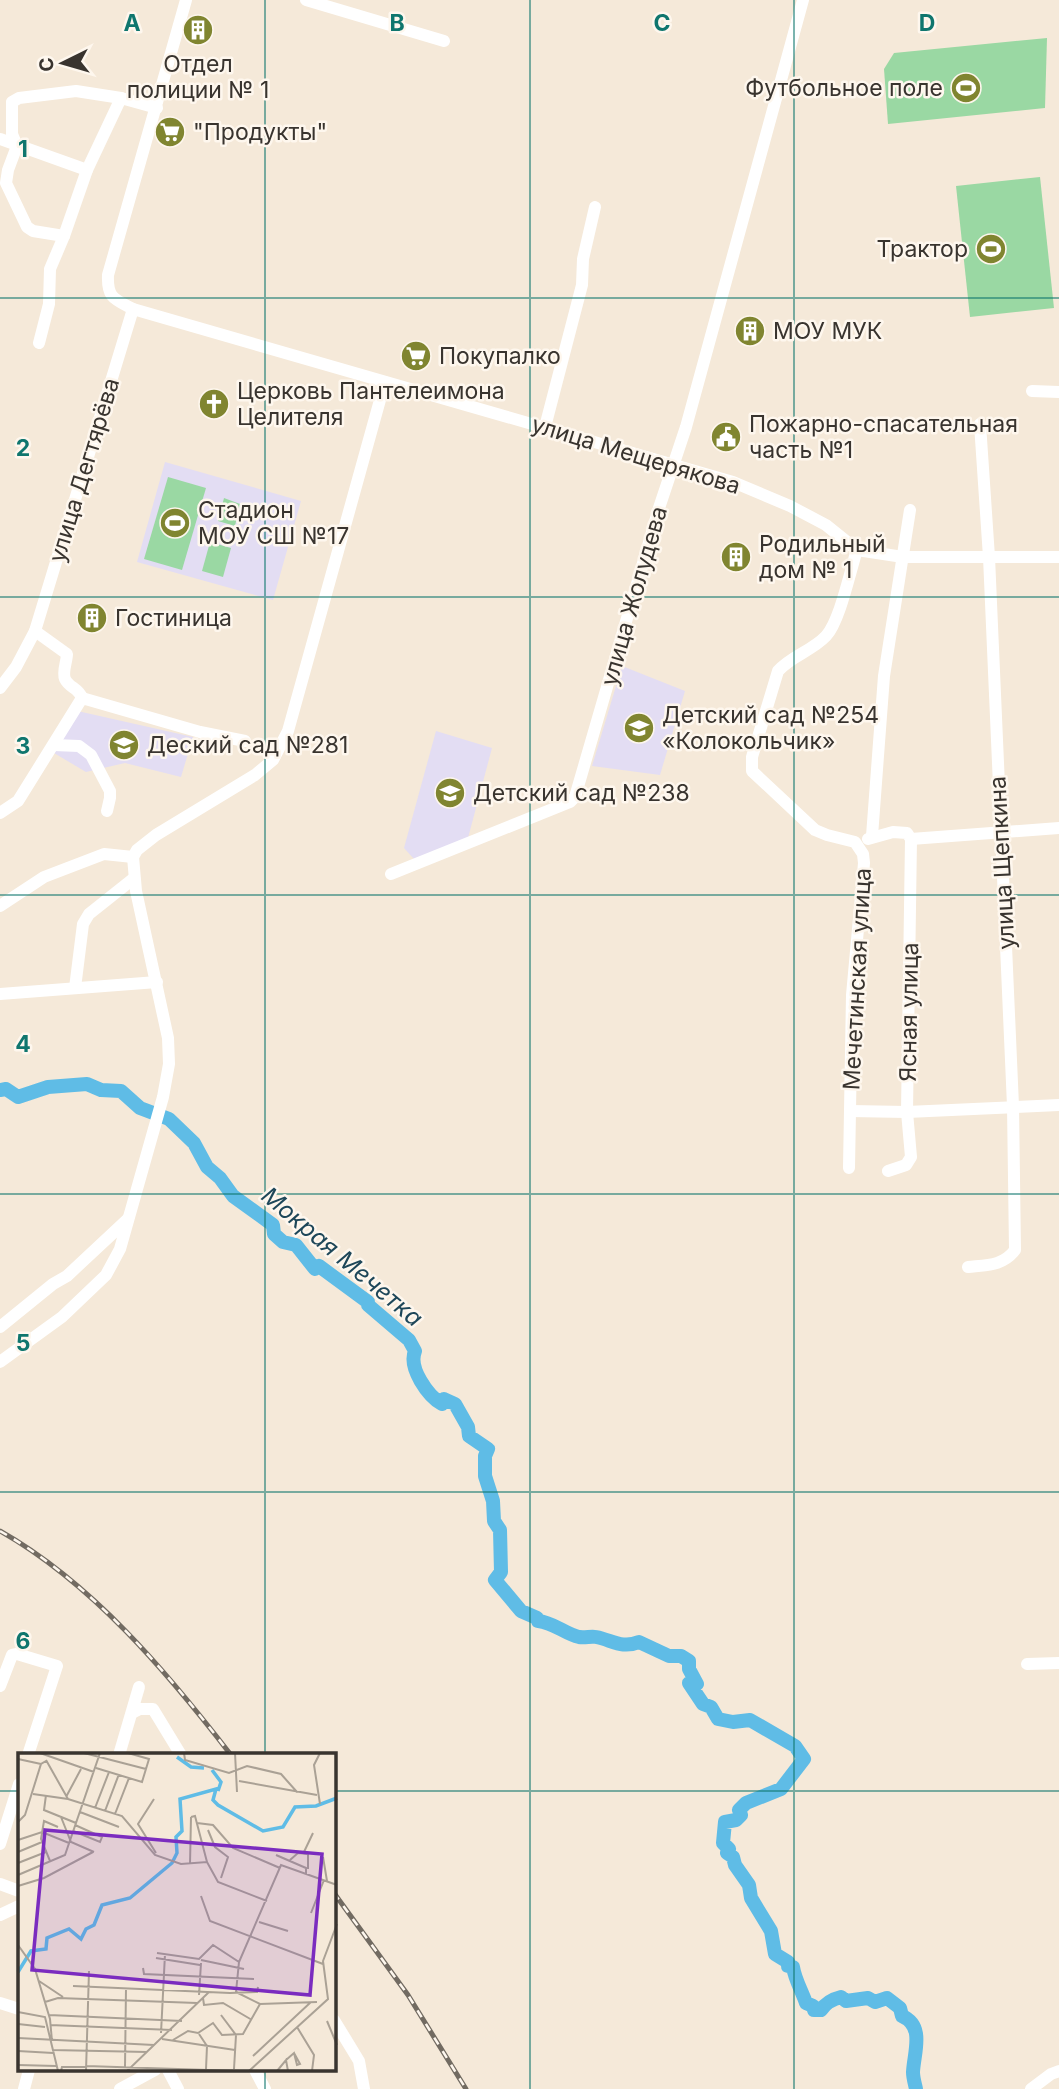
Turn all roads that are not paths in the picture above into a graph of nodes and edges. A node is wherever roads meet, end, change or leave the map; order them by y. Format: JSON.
{"nodes":[{"id":1,"x":186,"y":0,"type":"edge"},
{"id":2,"x":306,"y":0,"type":"edge"},
{"id":3,"x":803,"y":0,"type":"edge"},
{"id":4,"x":444,"y":41,"type":"dead end"},
{"id":5,"x":121,"y":99,"type":"junction"},
{"id":6,"x":157,"y":108,"type":"junction"},
{"id":7,"x":0,"y":139,"type":"edge"},
{"id":8,"x":17,"y":146,"type":"junction"},
{"id":9,"x":87,"y":170,"type":"junction"},
{"id":10,"x":595,"y":207,"type":"dead end"},
{"id":11,"x":64,"y":236,"type":"junction"},
{"id":12,"x":133,"y":309,"type":"junction"},
{"id":13,"x":39,"y":343,"type":"dead end"},
{"id":14,"x":386,"y":382,"type":"junction"},
{"id":15,"x":1032,"y":391,"type":"dead end"},
{"id":16,"x":1059,"y":392,"type":"edge"},
{"id":17,"x":980,"y":424,"type":"dead end"},
{"id":18,"x":545,"y":427,"type":"junction"},
{"id":19,"x":674,"y":463,"type":"junction"},
{"id":20,"x":910,"y":510,"type":"dead end"},
{"id":21,"x":857,"y":550,"type":"junction"},
{"id":22,"x":902,"y":557,"type":"junction"},
{"id":23,"x":989,"y":557,"type":"junction"},
{"id":24,"x":1059,"y":557,"type":"edge"},
{"id":25,"x":35,"y":631,"type":"junction"},
{"id":26,"x":0,"y":688,"type":"edge"},
{"id":27,"x":82,"y":698,"type":"junction"},
{"id":28,"x":245,"y":741,"type":"dead end"},
{"id":29,"x":54,"y":745,"type":"junction"},
{"id":30,"x":1,"y":811,"type":"edge"},
{"id":31,"x":107,"y":811,"type":"dead end"},
{"id":32,"x":1059,"y":828,"type":"edge"},
{"id":33,"x":1000,"y":831,"type":"junction"},
{"id":34,"x":872,"y":836,"type":"junction"},
{"id":35,"x":911,"y":839,"type":"junction"},
{"id":36,"x":858,"y":845,"type":"junction"},
{"id":37,"x":133,"y":857,"type":"junction"},
{"id":38,"x":391,"y":874,"type":"dead end"},
{"id":39,"x":133,"y":879,"type":"junction"},
{"id":40,"x":0,"y":906,"type":"edge"},
{"id":41,"x":157,"y":982,"type":"junction"},
{"id":42,"x":75,"y":988,"type":"junction"},
{"id":43,"x":0,"y":994,"type":"edge"},
{"id":44,"x":1059,"y":1105,"type":"edge"},
{"id":45,"x":1013,"y":1106,"type":"junction"},
{"id":46,"x":850,"y":1111,"type":"junction"},
{"id":47,"x":907,"y":1111,"type":"junction"},
{"id":48,"x":849,"y":1168,"type":"dead end"},
{"id":49,"x":888,"y":1171,"type":"dead end"},
{"id":50,"x":129,"y":1217,"type":"junction"},
{"id":51,"x":968,"y":1267,"type":"dead end"},
{"id":52,"x":0,"y":1327,"type":"edge"},
{"id":53,"x":0,"y":1362,"type":"edge"},
{"id":54,"x":1059,"y":1663,"type":"edge"},
{"id":55,"x":1027,"y":1664,"type":"dead end"},
{"id":56,"x":0,"y":1686,"type":"edge"},
{"id":57,"x":139,"y":1687,"type":"dead end"},
{"id":58,"x":132,"y":1713,"type":"junction"},
{"id":59,"x":30,"y":1753,"type":"edge"},
{"id":60,"x":120,"y":1753,"type":"edge"},
{"id":61,"x":180,"y":1753,"type":"edge"},
{"id":62,"x":18,"y":1787,"type":"edge"},
{"id":63,"x":0,"y":1844,"type":"edge"},
{"id":64,"x":0,"y":1884,"type":"edge"},
{"id":65,"x":18,"y":1891,"type":"edge"},
{"id":66,"x":18,"y":1906,"type":"edge"},
{"id":67,"x":0,"y":1915,"type":"edge"},
{"id":68,"x":0,"y":2003,"type":"edge"},
{"id":69,"x":18,"y":2009,"type":"edge"},
{"id":70,"x":336,"y":2023,"type":"edge"},
{"id":71,"x":1059,"y":2071,"type":"edge"},
{"id":72,"x":28,"y":2072,"type":"edge"},
{"id":73,"x":151,"y":2072,"type":"edge"},
{"id":74,"x":169,"y":2072,"type":"edge"},
{"id":75,"x":256,"y":2072,"type":"edge"},
{"id":76,"x":24,"y":2089,"type":"edge"},
{"id":77,"x":120,"y":2089,"type":"edge"},
{"id":78,"x":178,"y":2089,"type":"edge"},
{"id":79,"x":265,"y":2089,"type":"edge"},
{"id":80,"x":365,"y":2089,"type":"edge"},
{"id":81,"x":1031,"y":2089,"type":"edge"}],
"edges":[{"from":1,"to":6,"type":"street"},
{"from":2,"to":4,"type":"street"},
{"from":3,"to":19,"type":"street","name":"улица Жолудева"},
{"from":5,"to":6,"type":"street"},
{"from":5,"to":8,"type":"street"},
{"from":5,"to":9,"type":"street"},
{"from":6,"to":12,"type":"street","name":"улица Мещерякова"},
{"from":7,"to":8,"type":"street"},
{"from":8,"to":9,"type":"street"},
{"from":8,"to":11,"type":"street"},
{"from":9,"to":11,"type":"street"},
{"from":10,"to":18,"type":"street"},
{"from":11,"to":13,"type":"street"},
{"from":12,"to":14,"type":"street","name":"улица Мещерякова"},
{"from":12,"to":25,"type":"street","name":"улица Дегтярёва"},
{"from":14,"to":18,"type":"street","name":"улица Мещерякова"},
{"from":14,"to":37,"type":"street"},
{"from":15,"to":16,"type":"street"},
{"from":17,"to":23,"type":"street","name":"улица Щепкина"},
{"from":18,"to":19,"type":"street","name":"улица Мещерякова"},
{"from":19,"to":21,"type":"street","name":"улица Мещерякова"},
{"from":19,"to":38,"type":"street","name":"улица Жолудева"},
{"from":20,"to":22,"type":"street"},
{"from":21,"to":22,"type":"street"},
{"from":21,"to":36,"type":"street","name":"Мечетинская улица"},
{"from":22,"to":23,"type":"street"},
{"from":22,"to":34,"type":"street"},
{"from":23,"to":24,"type":"street"},
{"from":23,"to":33,"type":"street","name":"улица Щепкина"},
{"from":25,"to":26,"type":"street","name":"улица Дегтярёва"},
{"from":25,"to":27,"type":"street"},
{"from":27,"to":28,"type":"street"},
{"from":27,"to":29,"type":"street"},
{"from":29,"to":30,"type":"street"},
{"from":29,"to":31,"type":"street"},
{"from":32,"to":33,"type":"street"},
{"from":33,"to":35,"type":"street"},
{"from":33,"to":45,"type":"street","name":"улица Щепкина"},
{"from":34,"to":35,"type":"street"},
{"from":34,"to":36,"type":"street"},
{"from":35,"to":47,"type":"street","name":"Ясная улица"},
{"from":36,"to":46,"type":"street","name":"Мечетинская улица"},
{"from":37,"to":39,"type":"street"},
{"from":37,"to":40,"type":"street"},
{"from":39,"to":41,"type":"street"},
{"from":39,"to":42,"type":"street"},
{"from":41,"to":42,"type":"street"},
{"from":41,"to":50,"type":"street"},
{"from":42,"to":43,"type":"street"},
{"from":44,"to":45,"type":"street"},
{"from":45,"to":47,"type":"street"},
{"from":45,"to":51,"type":"street","name":"улица Щепкина"},
{"from":46,"to":47,"type":"street"},
{"from":46,"to":48,"type":"street","name":"Мечетинская улица"},
{"from":47,"to":49,"type":"street","name":"Ясная улица"},
{"from":50,"to":52,"type":"street"},
{"from":50,"to":53,"type":"street"},
{"from":54,"to":55,"type":"street"},
{"from":56,"to":59,"type":"street"},
{"from":57,"to":58,"type":"street"},
{"from":58,"to":60,"type":"street"},
{"from":58,"to":61,"type":"street"},
{"from":62,"to":63,"type":"street"},
{"from":64,"to":65,"type":"street"},
{"from":66,"to":67,"type":"street"},
{"from":68,"to":69,"type":"street"},
{"from":70,"to":80,"type":"street"},
{"from":71,"to":81,"type":"street"},
{"from":72,"to":76,"type":"street"},
{"from":73,"to":77,"type":"street"},
{"from":74,"to":78,"type":"street"},
{"from":75,"to":79,"type":"street"}]}
